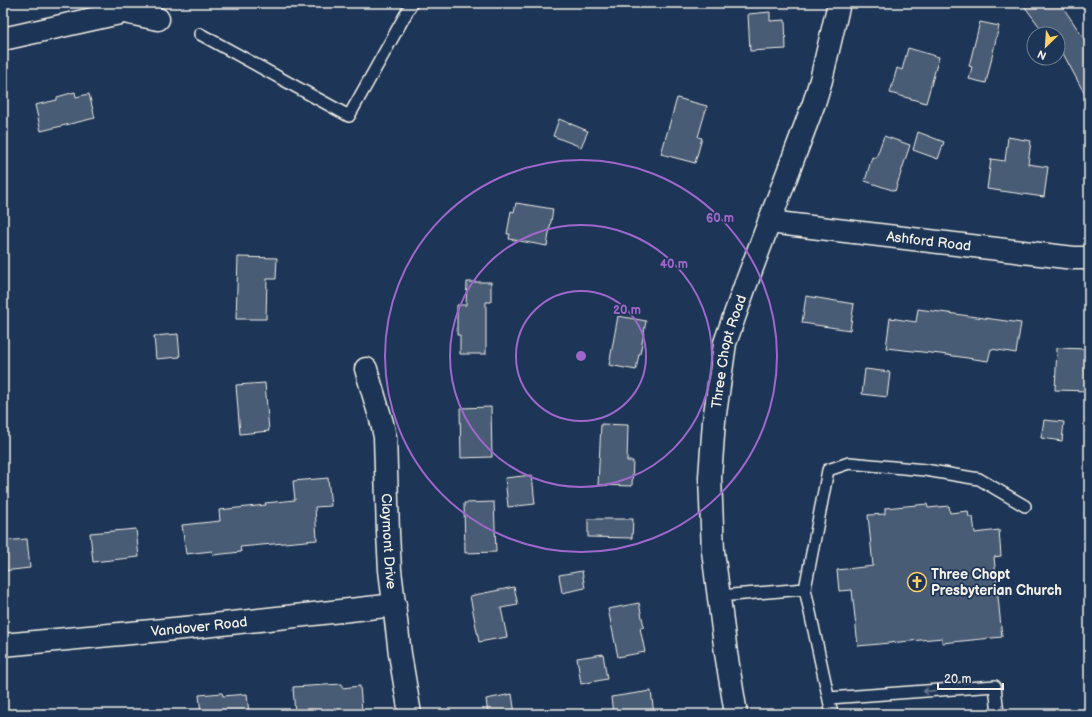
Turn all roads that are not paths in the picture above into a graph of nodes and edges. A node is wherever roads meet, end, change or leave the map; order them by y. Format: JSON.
{"nodes":[{"id":1,"x":412,"y":3,"type":"edge"},
{"id":2,"x":839,"y":3,"type":"edge"},
{"id":3,"x":158,"y":19,"type":"dead end"},
{"id":4,"x":200,"y":34,"type":"dead end"},
{"id":5,"x":3,"y":39,"type":"edge"},
{"id":6,"x":769,"y":222,"type":"junction"},
{"id":7,"x":1089,"y":258,"type":"edge"},
{"id":8,"x":366,"y":369,"type":"dead end"},
{"id":9,"x":1025,"y":506,"type":"dead end"},
{"id":10,"x":805,"y":589,"type":"junction"},
{"id":11,"x":719,"y":596,"type":"junction"},
{"id":12,"x":395,"y":605,"type":"junction"},
{"id":13,"x":3,"y":645,"type":"edge"},
{"id":14,"x":829,"y":698,"type":"junction"},
{"id":15,"x":410,"y":714,"type":"edge"},
{"id":16,"x":736,"y":714,"type":"edge"},
{"id":17,"x":832,"y":714,"type":"edge"},
{"id":18,"x":998,"y":714,"type":"edge"}],
"edges":[{"from":1,"to":4,"type":"lane"},
{"from":2,"to":6,"type":"street","name":"Three Chopt Road"},
{"from":3,"to":5,"type":"street"},
{"from":6,"to":7,"type":"street","name":"Ashford Road"},
{"from":6,"to":11,"type":"street","name":"Three Chopt Road"},
{"from":8,"to":12,"type":"street","name":"Claymont Drive"},
{"from":9,"to":10,"type":"lane"},
{"from":10,"to":11,"type":"lane"},
{"from":10,"to":14,"type":"lane"},
{"from":11,"to":16,"type":"street","name":"Three Chopt Road"},
{"from":12,"to":13,"type":"street","name":"Vandover Road"},
{"from":12,"to":15,"type":"street","name":"Claymont Drive"},
{"from":14,"to":17,"type":"lane"},
{"from":18,"to":14,"type":"lane","one_way":true}]}
